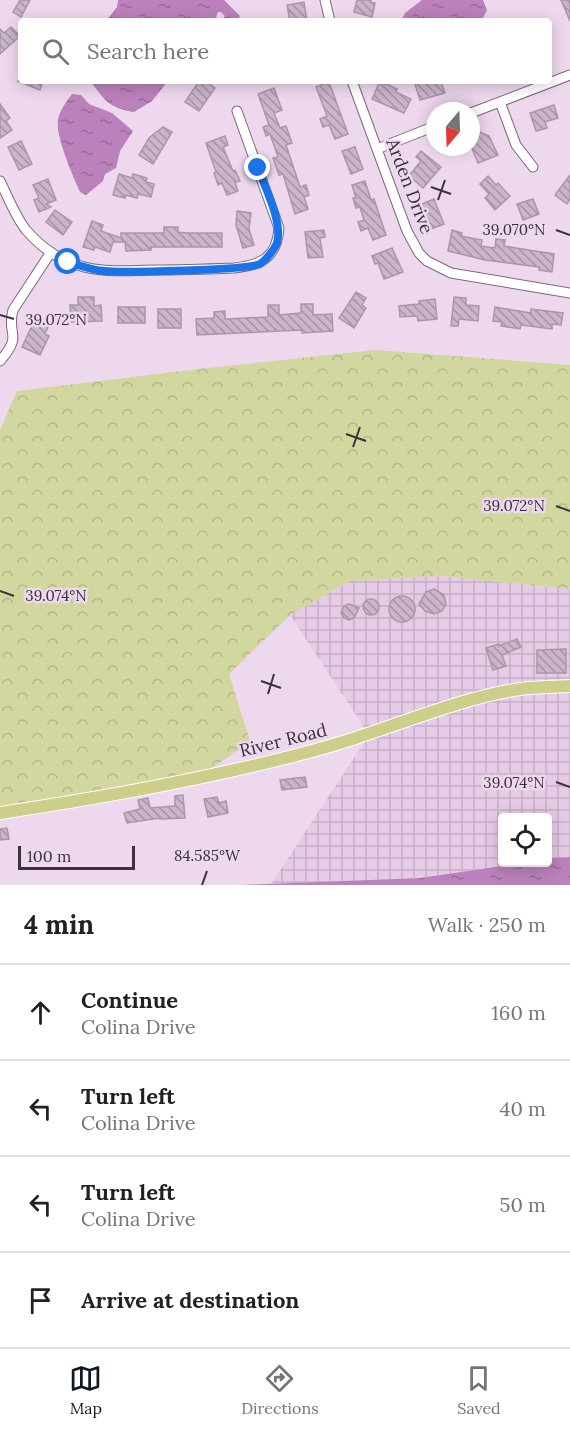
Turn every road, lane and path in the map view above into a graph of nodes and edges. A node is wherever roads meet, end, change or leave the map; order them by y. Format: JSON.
{"nodes":[{"id":1,"x":325,"y":0,"type":"edge"},
{"id":2,"x":329,"y":18,"type":"edge"},
{"id":3,"x":570,"y":75,"type":"edge"},
{"id":4,"x":552,"y":82,"type":"edge"},
{"id":5,"x":353,"y":84,"type":"edge"},
{"id":6,"x":547,"y":84,"type":"edge"},
{"id":7,"x":500,"y":102,"type":"junction"},
{"id":8,"x":480,"y":110,"type":"edge"},
{"id":9,"x":237,"y":111,"type":"dead end"},
{"id":10,"x":426,"y":130,"type":"edge"},
{"id":11,"x":377,"y":149,"type":"junction"},
{"id":12,"x":533,"y":167,"type":"dead end"},
{"id":13,"x":0,"y":181,"type":"edge"},
{"id":14,"x":3,"y":194,"type":"edge"},
{"id":15,"x":51,"y":252,"type":"junction"},
{"id":16,"x":570,"y":293,"type":"edge"},
{"id":17,"x":0,"y":361,"type":"edge"},
{"id":18,"x":570,"y":686,"type":"edge"},
{"id":19,"x":0,"y":813,"type":"edge"}],
"edges":[{"from":1,"to":2,"type":"street"},
{"from":3,"to":4,"type":"street"},
{"from":5,"to":11,"type":"street","name":"Arden Drive"},
{"from":6,"to":7,"type":"street"},
{"from":7,"to":8,"type":"street"},
{"from":7,"to":12,"type":"street"},
{"from":9,"to":15,"type":"street"},
{"from":10,"to":11,"type":"street"},
{"from":11,"to":16,"type":"street","name":"Arden Drive"},
{"from":13,"to":14,"type":"street"},
{"from":14,"to":15,"type":"street"},
{"from":15,"to":17,"type":"street"},
{"from":18,"to":19,"type":"main road","name":"River Road"}]}
